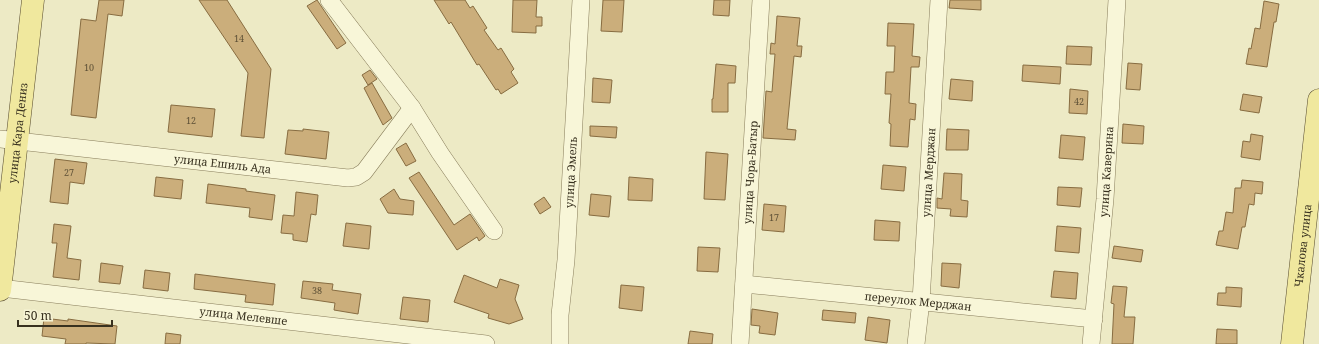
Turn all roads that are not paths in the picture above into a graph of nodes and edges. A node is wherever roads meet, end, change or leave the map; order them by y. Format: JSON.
{"nodes":[{"id":1,"x":33,"y":0,"type":"edge"},
{"id":2,"x":329,"y":0,"type":"edge"},
{"id":3,"x":581,"y":0,"type":"edge"},
{"id":4,"x":761,"y":0,"type":"edge"},
{"id":5,"x":939,"y":0,"type":"edge"},
{"id":6,"x":1117,"y":0,"type":"edge"},
{"id":7,"x":1319,"y":100,"type":"edge"},
{"id":8,"x":412,"y":108,"type":"junction"},
{"id":9,"x":8,"y":140,"type":"edge"},
{"id":10,"x":494,"y":231,"type":"dead end"},
{"id":11,"x":744,"y":284,"type":"junction"},
{"id":12,"x":0,"y":289,"type":"edge"},
{"id":13,"x":921,"y":301,"type":"junction"},
{"id":14,"x":1094,"y":320,"type":"junction"},
{"id":15,"x":486,"y":344,"type":"edge"},
{"id":16,"x":560,"y":344,"type":"edge"},
{"id":17,"x":740,"y":344,"type":"edge"},
{"id":18,"x":916,"y":344,"type":"edge"},
{"id":19,"x":1091,"y":344,"type":"edge"},
{"id":20,"x":1292,"y":344,"type":"edge"}],
"edges":[{"from":1,"to":9,"type":"main road","name":"улица Кара Дениз"},
{"from":2,"to":8,"type":"street"},
{"from":3,"to":16,"type":"street","name":"улица Эмель"},
{"from":4,"to":11,"type":"street","name":"улица Чора-Батыр"},
{"from":5,"to":13,"type":"street","name":"улица Мерджан"},
{"from":6,"to":14,"type":"street","name":"улица Каверина"},
{"from":7,"to":20,"type":"main road","name":"Чкалова улица"},
{"from":8,"to":9,"type":"street","name":"улица Ешиль Ада"},
{"from":8,"to":10,"type":"street"},
{"from":9,"to":12,"type":"main road","name":"улица Кара Дениз"},
{"from":11,"to":13,"type":"street","name":"переулок Мерджан"},
{"from":11,"to":17,"type":"street","name":"улица Чора-Батыр"},
{"from":12,"to":15,"type":"street","name":"улица Мелевше"},
{"from":13,"to":14,"type":"street","name":"переулок Мерджан"},
{"from":13,"to":18,"type":"street","name":"улица Мерджан"},
{"from":14,"to":19,"type":"street","name":"улица Каверина"}]}
